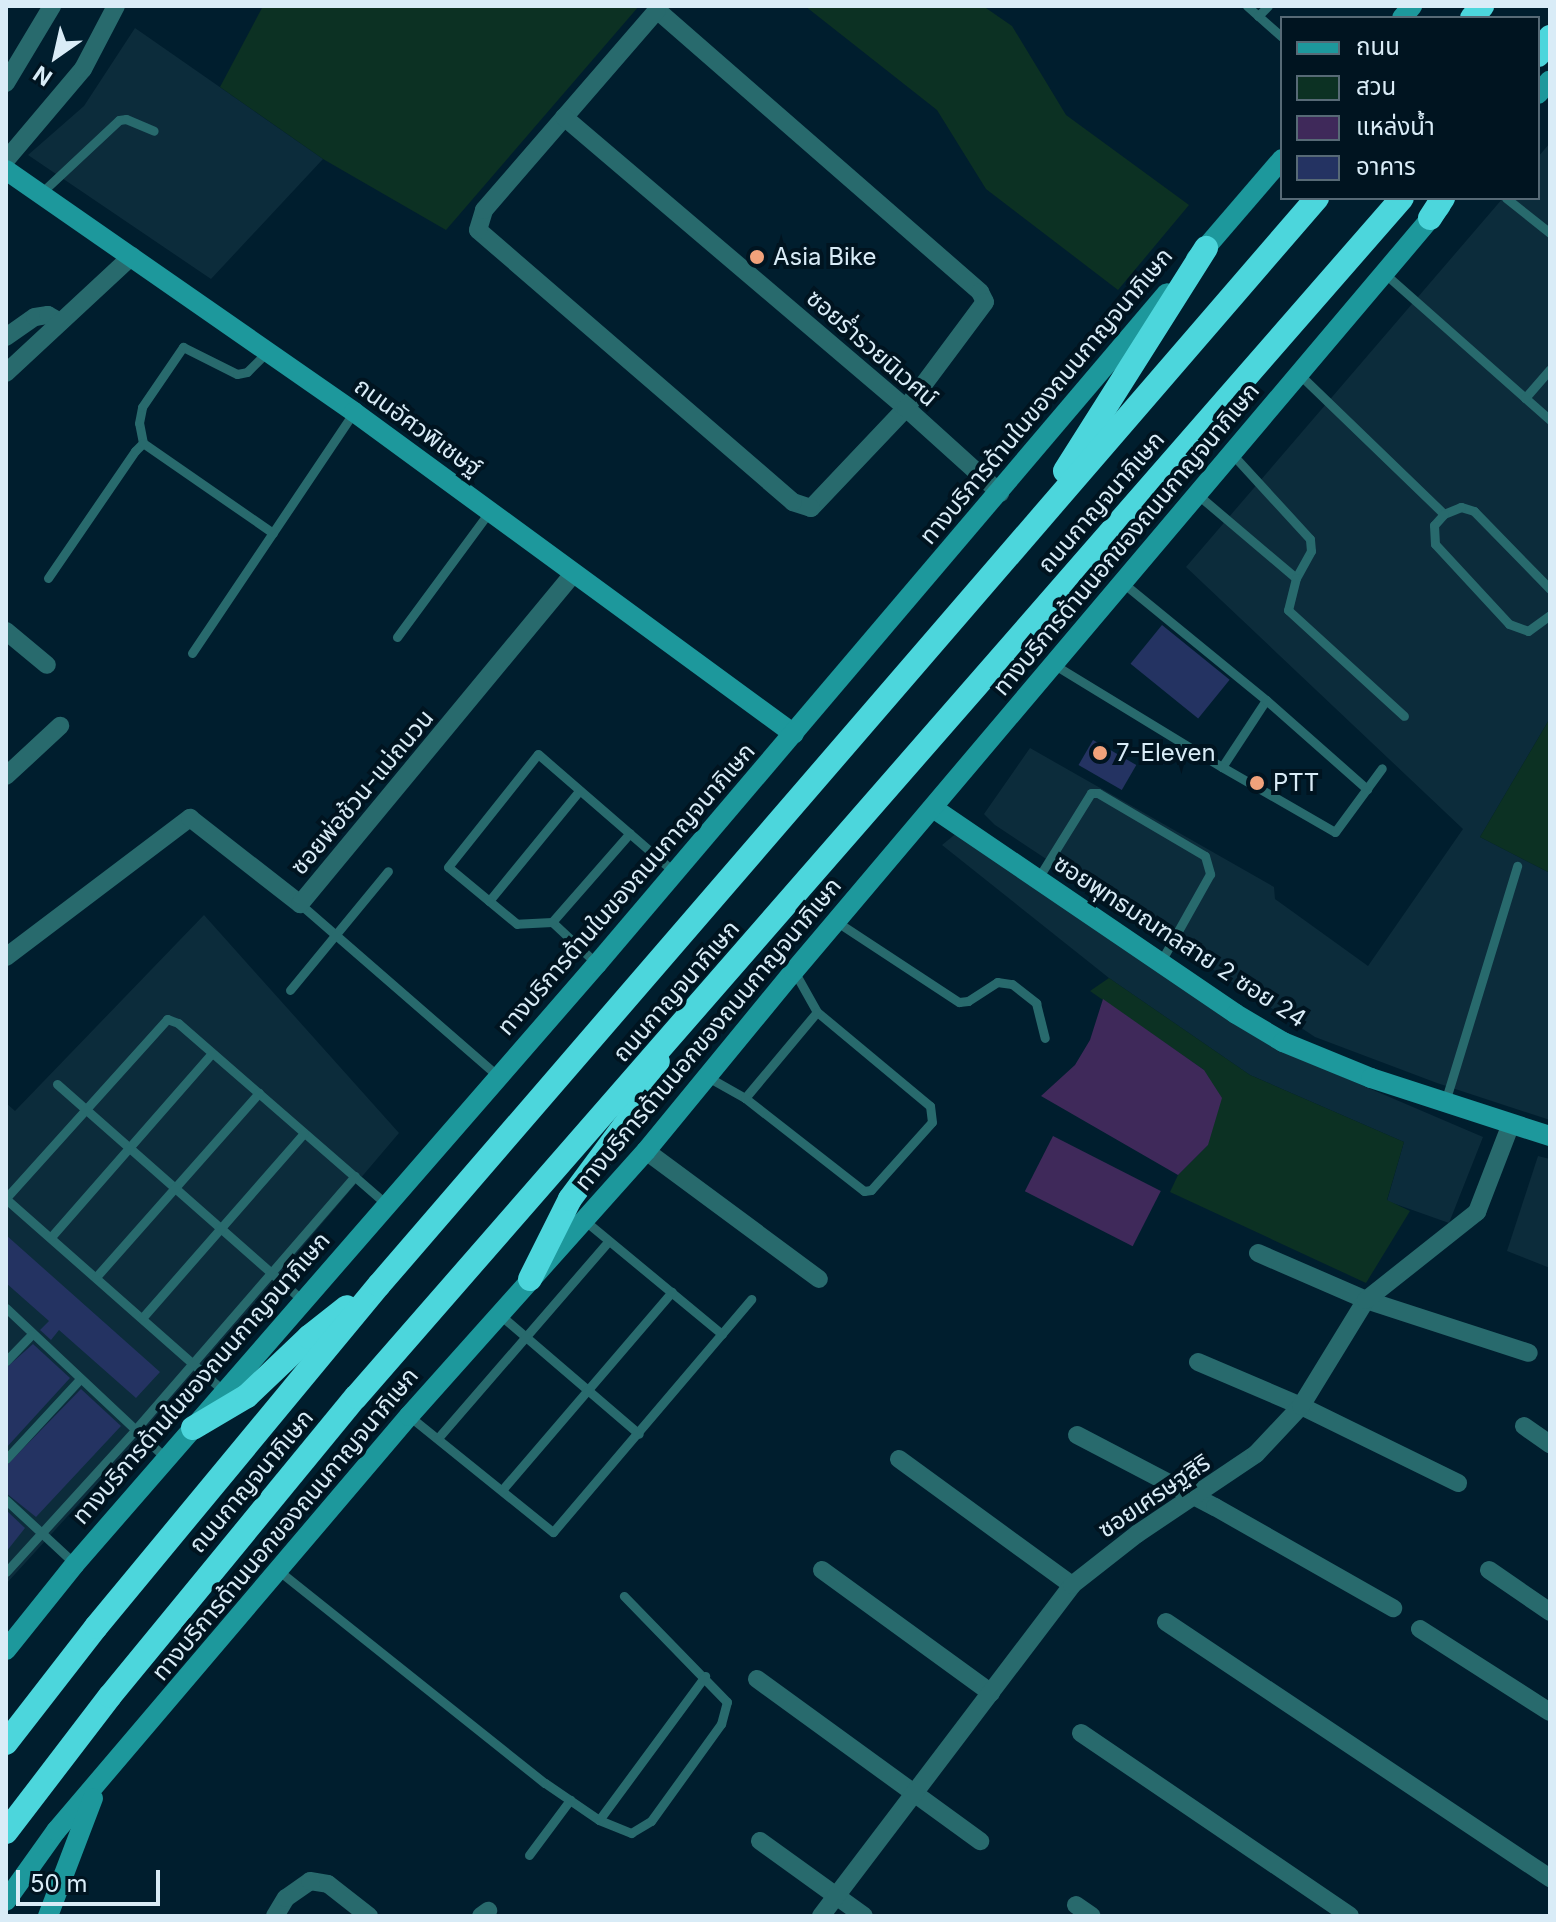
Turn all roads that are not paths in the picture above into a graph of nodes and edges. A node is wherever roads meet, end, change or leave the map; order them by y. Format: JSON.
{"nodes":[{"id":1,"x":52,"y":6,"type":"edge"},
{"id":2,"x":116,"y":6,"type":"edge"},
{"id":3,"x":1247,"y":6,"type":"edge"},
{"id":4,"x":1268,"y":6,"type":"edge"},
{"id":5,"x":1258,"y":16,"type":"junction"},
{"id":6,"x":1280,"y":35,"type":"edge"},
{"id":7,"x":6,"y":83,"type":"edge"},
{"id":8,"x":564,"y":117,"type":"junction"},
{"id":9,"x":154,"y":131,"type":"dead end"},
{"id":10,"x":6,"y":160,"type":"edge"},
{"id":11,"x":1280,"y":161,"type":"edge"},
{"id":12,"x":6,"y":170,"type":"edge"},
{"id":13,"x":40,"y":193,"type":"junction"},
{"id":14,"x":1315,"y":200,"type":"edge"},
{"id":15,"x":1400,"y":200,"type":"edge"},
{"id":16,"x":1509,"y":200,"type":"edge"},
{"id":17,"x":1440,"y":205,"type":"edge"},
{"id":18,"x":1550,"y":233,"type":"edge"},
{"id":19,"x":1206,"y":248,"type":"junction"},
{"id":20,"x":132,"y":256,"type":"junction"},
{"id":21,"x":1384,"y":273,"type":"junction"},
{"id":22,"x":60,"y":322,"type":"junction"},
{"id":23,"x":6,"y":337,"type":"edge"},
{"id":24,"x":268,"y":351,"type":"junction"},
{"id":25,"x":1550,"y":369,"type":"edge"},
{"id":26,"x":6,"y":373,"type":"edge"},
{"id":27,"x":1300,"y":375,"type":"junction"},
{"id":28,"x":1525,"y":398,"type":"junction"},
{"id":29,"x":906,"y":408,"type":"junction"},
{"id":30,"x":354,"y":412,"type":"junction"},
{"id":31,"x":1550,"y":420,"type":"edge"},
{"id":32,"x":143,"y":443,"type":"junction"},
{"id":33,"x":1232,"y":454,"type":"junction"},
{"id":34,"x":1000,"y":493,"type":"junction"},
{"id":35,"x":1198,"y":495,"type":"junction"},
{"id":36,"x":490,"y":511,"type":"junction"},
{"id":37,"x":1444,"y":514,"type":"junction"},
{"id":38,"x":273,"y":533,"type":"junction"},
{"id":39,"x":1021,"y":540,"type":"junction"},
{"id":40,"x":574,"y":573,"type":"junction"},
{"id":41,"x":48,"y":578,"type":"dead end"},
{"id":42,"x":1296,"y":578,"type":"junction"},
{"id":43,"x":1122,"y":582,"type":"junction"},
{"id":44,"x":1550,"y":589,"type":"edge"},
{"id":45,"x":1550,"y":615,"type":"edge"},
{"id":46,"x":6,"y":631,"type":"edge"},
{"id":47,"x":397,"y":637,"type":"dead end"},
{"id":48,"x":192,"y":653,"type":"dead end"},
{"id":49,"x":1052,"y":664,"type":"junction"},
{"id":50,"x":47,"y":665,"type":"dead end"},
{"id":51,"x":1266,"y":700,"type":"junction"},
{"id":52,"x":1404,"y":716,"type":"dead end"},
{"id":53,"x":60,"y":726,"type":"dead end"},
{"id":54,"x":794,"y":734,"type":"junction"},
{"id":55,"x":1222,"y":767,"type":"junction"},
{"id":56,"x":1382,"y":768,"type":"dead end"},
{"id":57,"x":6,"y":776,"type":"edge"},
{"id":58,"x":1367,"y":789,"type":"junction"},
{"id":59,"x":579,"y":791,"type":"junction"},
{"id":60,"x":933,"y":808,"type":"junction"},
{"id":61,"x":630,"y":833,"type":"junction"},
{"id":62,"x":1517,"y":866,"type":"dead end"},
{"id":63,"x":388,"y":871,"type":"dead end"},
{"id":64,"x":674,"y":872,"type":"junction"},
{"id":65,"x":1037,"y":880,"type":"junction"},
{"id":66,"x":489,"y":901,"type":"junction"},
{"id":67,"x":300,"y":904,"type":"junction"},
{"id":68,"x":552,"y":922,"type":"junction"},
{"id":69,"x":837,"y":922,"type":"junction"},
{"id":70,"x":335,"y":935,"type":"junction"},
{"id":71,"x":6,"y":957,"type":"edge"},
{"id":72,"x":1160,"y":963,"type":"junction"},
{"id":73,"x":597,"y":964,"type":"junction"},
{"id":74,"x":794,"y":971,"type":"junction"},
{"id":75,"x":290,"y":990,"type":"dead end"},
{"id":76,"x":817,"y":1012,"type":"junction"},
{"id":77,"x":1045,"y":1038,"type":"dead end"},
{"id":78,"x":661,"y":1051,"type":"junction"},
{"id":79,"x":212,"y":1053,"type":"junction"},
{"id":80,"x":498,"y":1076,"type":"junction"},
{"id":81,"x":706,"y":1076,"type":"junction"},
{"id":82,"x":57,"y":1084,"type":"dead end"},
{"id":83,"x":259,"y":1093,"type":"junction"},
{"id":84,"x":745,"y":1098,"type":"junction"},
{"id":85,"x":1445,"y":1102,"type":"junction"},
{"id":86,"x":86,"y":1108,"type":"junction"},
{"id":87,"x":1511,"y":1124,"type":"junction"},
{"id":88,"x":304,"y":1133,"type":"junction"},
{"id":89,"x":1550,"y":1136,"type":"edge"},
{"id":90,"x":130,"y":1146,"type":"junction"},
{"id":91,"x":646,"y":1151,"type":"junction"},
{"id":92,"x":355,"y":1176,"type":"junction"},
{"id":93,"x":175,"y":1186,"type":"junction"},
{"id":94,"x":6,"y":1198,"type":"edge"},
{"id":95,"x":386,"y":1204,"type":"junction"},
{"id":96,"x":584,"y":1220,"type":"junction"},
{"id":97,"x":222,"y":1227,"type":"junction"},
{"id":98,"x":51,"y":1237,"type":"junction"},
{"id":99,"x":608,"y":1242,"type":"junction"},
{"id":100,"x":1258,"y":1253,"type":"dead end"},
{"id":101,"x":272,"y":1272,"type":"junction"},
{"id":102,"x":96,"y":1277,"type":"junction"},
{"id":103,"x":530,"y":1279,"type":"junction"},
{"id":104,"x":819,"y":1279,"type":"dead end"},
{"id":105,"x":379,"y":1285,"type":"junction"},
{"id":106,"x":672,"y":1292,"type":"junction"},
{"id":107,"x":751,"y":1299,"type":"dead end"},
{"id":108,"x":302,"y":1300,"type":"junction"},
{"id":109,"x":1366,"y":1300,"type":"junction"},
{"id":110,"x":6,"y":1308,"type":"edge"},
{"id":111,"x":499,"y":1314,"type":"junction"},
{"id":112,"x":143,"y":1317,"type":"junction"},
{"id":113,"x":32,"y":1334,"type":"junction"},
{"id":114,"x":722,"y":1334,"type":"junction"},
{"id":115,"x":526,"y":1338,"type":"junction"},
{"id":116,"x":1529,"y":1353,"type":"dead end"},
{"id":117,"x":6,"y":1361,"type":"edge"},
{"id":118,"x":195,"y":1362,"type":"junction"},
{"id":119,"x":1198,"y":1362,"type":"dead end"},
{"id":120,"x":80,"y":1379,"type":"junction"},
{"id":121,"x":587,"y":1388,"type":"junction"},
{"id":122,"x":224,"y":1391,"type":"junction"},
{"id":123,"x":1301,"y":1406,"type":"junction"},
{"id":124,"x":409,"y":1416,"type":"junction"},
{"id":125,"x":1524,"y":1426,"type":"dead end"},
{"id":126,"x":193,"y":1428,"type":"junction"},
{"id":127,"x":135,"y":1430,"type":"junction"},
{"id":128,"x":639,"y":1434,"type":"junction"},
{"id":129,"x":1077,"y":1435,"type":"dead end"},
{"id":130,"x":438,"y":1438,"type":"junction"},
{"id":131,"x":1550,"y":1444,"type":"edge"},
{"id":132,"x":166,"y":1458,"type":"junction"},
{"id":133,"x":6,"y":1459,"type":"edge"},
{"id":134,"x":899,"y":1459,"type":"dead end"},
{"id":135,"x":1458,"y":1483,"type":"dead end"},
{"id":136,"x":502,"y":1490,"type":"junction"},
{"id":137,"x":1195,"y":1497,"type":"junction"},
{"id":138,"x":6,"y":1500,"type":"edge"},
{"id":139,"x":41,"y":1534,"type":"junction"},
{"id":140,"x":75,"y":1564,"type":"junction"},
{"id":141,"x":822,"y":1570,"type":"dead end"},
{"id":142,"x":1489,"y":1570,"type":"dead end"},
{"id":143,"x":279,"y":1571,"type":"junction"},
{"id":144,"x":6,"y":1572,"type":"edge"},
{"id":145,"x":1072,"y":1585,"type":"junction"},
{"id":146,"x":624,"y":1596,"type":"dead end"},
{"id":147,"x":1393,"y":1608,"type":"dead end"},
{"id":148,"x":1550,"y":1612,"type":"edge"},
{"id":149,"x":1166,"y":1622,"type":"dead end"},
{"id":150,"x":1420,"y":1629,"type":"dead end"},
{"id":151,"x":6,"y":1650,"type":"edge"},
{"id":152,"x":705,"y":1676,"type":"junction"},
{"id":153,"x":757,"y":1679,"type":"dead end"},
{"id":154,"x":991,"y":1693,"type":"junction"},
{"id":155,"x":1550,"y":1712,"type":"edge"},
{"id":156,"x":1081,"y":1733,"type":"dead end"},
{"id":157,"x":6,"y":1743,"type":"edge"},
{"id":158,"x":98,"y":1783,"type":"junction"},
{"id":159,"x":914,"y":1794,"type":"junction"},
{"id":160,"x":570,"y":1800,"type":"junction"},
{"id":161,"x":599,"y":1820,"type":"junction"},
{"id":162,"x":6,"y":1832,"type":"edge"},
{"id":163,"x":760,"y":1841,"type":"dead end"},
{"id":164,"x":980,"y":1841,"type":"dead end"},
{"id":165,"x":529,"y":1855,"type":"dead end"},
{"id":166,"x":1550,"y":1878,"type":"edge"},
{"id":167,"x":837,"y":1896,"type":"junction"},
{"id":168,"x":6,"y":1901,"type":"edge"},
{"id":169,"x":1076,"y":1905,"type":"dead end"},
{"id":170,"x":48,"y":1916,"type":"edge"},
{"id":171,"x":275,"y":1916,"type":"edge"},
{"id":172,"x":369,"y":1916,"type":"edge"},
{"id":173,"x":821,"y":1916,"type":"edge"},
{"id":174,"x":864,"y":1916,"type":"edge"},
{"id":175,"x":1092,"y":1916,"type":"edge"},
{"id":176,"x":1350,"y":1916,"type":"edge"}],
"edges":[{"from":1,"to":7,"type":"street"},
{"from":2,"to":10,"type":"street"},
{"from":3,"to":5,"type":"lane"},
{"from":4,"to":5,"type":"lane"},
{"from":5,"to":6,"type":"lane"},
{"from":8,"to":29,"type":"street","name":"ซอยร่ำรวยนิเวศน์"},
{"from":8,"to":29,"type":"street"},
{"from":8,"to":29,"type":"street"},
{"from":9,"to":13,"type":"lane"},
{"from":11,"to":19,"type":"main road","name":"ทางบริการด้านในของถนนกาญจนาภิเษก"},
{"from":12,"to":13,"type":"main road","name":"ถนนอัศวพิเชษฐ์"},
{"from":13,"to":20,"type":"main road","name":"ถนนอัศวพิเชษฐ์"},
{"from":14,"to":39,"type":"highway","name":"ถนนกาญจนาภิเษก"},
{"from":15,"to":78,"type":"highway","name":"ถนนกาญจนาภิเษก"},
{"from":16,"to":18,"type":"lane"},
{"from":17,"to":21,"type":"main road","name":"ทางบริการด้านนอกของถนนกาญจนาภิเษก"},
{"from":19,"to":34,"type":"main road","name":"ทางบริการด้านในของถนนกาญจนาภิเษก"},
{"from":19,"to":39,"type":"highway"},
{"from":20,"to":22,"type":"street"},
{"from":20,"to":24,"type":"main road","name":"ถนนอัศวพิเชษฐ์"},
{"from":21,"to":27,"type":"main road","name":"ทางบริการด้านนอกของถนนกาญจนาภิเษก"},
{"from":21,"to":28,"type":"lane"},
{"from":22,"to":23,"type":"street"},
{"from":22,"to":26,"type":"street"},
{"from":24,"to":30,"type":"main road","name":"ถนนอัศวพิเชษฐ์"},
{"from":24,"to":32,"type":"lane"},
{"from":25,"to":28,"type":"lane"},
{"from":27,"to":33,"type":"main road","name":"ทางบริการด้านนอกของถนนกาญจนาภิเษก"},
{"from":27,"to":37,"type":"lane"},
{"from":28,"to":31,"type":"lane"},
{"from":29,"to":34,"type":"street","name":"ซอยร่ำรวยนิเวศน์"},
{"from":30,"to":36,"type":"main road","name":"ถนนอัศวพิเชษฐ์"},
{"from":30,"to":38,"type":"lane"},
{"from":32,"to":38,"type":"lane"},
{"from":32,"to":41,"type":"lane"},
{"from":33,"to":35,"type":"main road","name":"ทางบริการด้านนอกของถนนกาญจนาภิเษก"},
{"from":33,"to":42,"type":"lane"},
{"from":34,"to":54,"type":"main road","name":"ทางบริการด้านในของถนนกาญจนาภิเษก"},
{"from":35,"to":42,"type":"lane"},
{"from":35,"to":43,"type":"main road","name":"ทางบริการด้านนอกของถนนกาญจนาภิเษก"},
{"from":36,"to":40,"type":"main road","name":"ถนนอัศวพิเชษฐ์"},
{"from":36,"to":47,"type":"lane"},
{"from":37,"to":44,"type":"lane"},
{"from":37,"to":45,"type":"lane"},
{"from":38,"to":48,"type":"lane"},
{"from":39,"to":105,"type":"highway","name":"ถนนกาญจนาภิเษก"},
{"from":40,"to":54,"type":"main road","name":"ถนนอัศวพิเชษฐ์"},
{"from":40,"to":67,"type":"street","name":"ซอยพ่อช้วน-แม่ถนวน"},
{"from":42,"to":52,"type":"lane"},
{"from":43,"to":49,"type":"main road","name":"ทางบริการด้านนอกของถนนกาญจนาภิเษก"},
{"from":43,"to":51,"type":"lane"},
{"from":46,"to":50,"type":"street"},
{"from":49,"to":55,"type":"lane"},
{"from":49,"to":60,"type":"main road","name":"ทางบริการด้านนอกของถนนกาญจนาภิเษก"},
{"from":51,"to":55,"type":"lane"},
{"from":51,"to":58,"type":"lane"},
{"from":53,"to":57,"type":"street"},
{"from":54,"to":64,"type":"main road","name":"ทางบริการด้านในของถนนกาญจนาภิเษก"},
{"from":55,"to":58,"type":"lane"},
{"from":56,"to":58,"type":"lane"},
{"from":59,"to":61,"type":"lane"},
{"from":59,"to":66,"type":"lane"},
{"from":59,"to":66,"type":"lane"},
{"from":60,"to":65,"type":"main road","name":"ซอยพุทธมณฑลสาย 2 ซอย 24"},
{"from":60,"to":69,"type":"main road","name":"ทางบริการด้านนอกของถนนกาญจนาภิเษก"},
{"from":61,"to":64,"type":"lane"},
{"from":61,"to":68,"type":"lane"},
{"from":62,"to":85,"type":"lane"},
{"from":63,"to":70,"type":"lane"},
{"from":64,"to":73,"type":"main road","name":"ทางบริการด้านในของถนนกาญจนาภิเษก"},
{"from":65,"to":72,"type":"main road","name":"ซอยพุทธมณฑลสาย 2 ซอย 24"},
{"from":65,"to":72,"type":"lane"},
{"from":66,"to":68,"type":"lane"},
{"from":67,"to":70,"type":"lane"},
{"from":67,"to":71,"type":"street","name":"ซอยพ่อช้วน-แม่ถนวน"},
{"from":68,"to":73,"type":"lane"},
{"from":69,"to":74,"type":"main road","name":"ทางบริการด้านนอกของถนนกาญจนาภิเษก"},
{"from":69,"to":77,"type":"lane"},
{"from":70,"to":75,"type":"lane"},
{"from":70,"to":80,"type":"lane"},
{"from":72,"to":85,"type":"main road","name":"ซอยพุทธมณฑลสาย 2 ซอย 24"},
{"from":73,"to":80,"type":"main road","name":"ทางบริการด้านในของถนนกาญจนาภิเษก"},
{"from":74,"to":76,"type":"lane"},
{"from":74,"to":81,"type":"main road","name":"ทางบริการด้านนอกของถนนกาญจนาภิเษก"},
{"from":76,"to":84,"type":"lane"},
{"from":76,"to":84,"type":"lane"},
{"from":78,"to":103,"type":"highway"},
{"from":78,"to":162,"type":"highway","name":"ถนนกาญจนาภิเษก"},
{"from":79,"to":83,"type":"lane"},
{"from":79,"to":86,"type":"lane"},
{"from":79,"to":90,"type":"lane"},
{"from":80,"to":95,"type":"main road","name":"ทางบริการด้านในของถนนกาญจนาภิเษก"},
{"from":81,"to":84,"type":"lane"},
{"from":81,"to":91,"type":"main road","name":"ทางบริการด้านนอกของถนนกาญจนาภิเษก"},
{"from":82,"to":86,"type":"lane"},
{"from":83,"to":88,"type":"lane"},
{"from":83,"to":93,"type":"lane"},
{"from":85,"to":87,"type":"main road","name":"ซอยพุทธมณฑลสาย 2 ซอย 24"},
{"from":86,"to":90,"type":"lane"},
{"from":86,"to":94,"type":"lane"},
{"from":87,"to":89,"type":"main road","name":"ซอยพุทธมณฑลสาย 2 ซอย 24"},
{"from":87,"to":109,"type":"street","name":"ซอยเศรษฐสิริ"},
{"from":88,"to":92,"type":"lane"},
{"from":88,"to":97,"type":"lane"},
{"from":90,"to":93,"type":"lane"},
{"from":90,"to":98,"type":"lane"},
{"from":91,"to":96,"type":"main road","name":"ทางบริการด้านนอกของถนนกาญจนาภิเษก"},
{"from":91,"to":104,"type":"street"},
{"from":92,"to":95,"type":"lane"},
{"from":92,"to":101,"type":"lane"},
{"from":93,"to":97,"type":"lane"},
{"from":93,"to":102,"type":"lane"},
{"from":94,"to":98,"type":"lane"},
{"from":95,"to":108,"type":"main road","name":"ทางบริการด้านในของถนนกาญจนาภิเษก"},
{"from":96,"to":99,"type":"lane"},
{"from":96,"to":103,"type":"main road","name":"ทางบริการด้านนอกของถนนกาญจนาภิเษก"},
{"from":97,"to":101,"type":"lane"},
{"from":97,"to":112,"type":"lane"},
{"from":98,"to":102,"type":"lane"},
{"from":99,"to":106,"type":"lane"},
{"from":99,"to":115,"type":"lane"},
{"from":100,"to":109,"type":"street"},
{"from":101,"to":108,"type":"lane"},
{"from":101,"to":118,"type":"lane"},
{"from":102,"to":112,"type":"lane"},
{"from":103,"to":111,"type":"main road","name":"ทางบริการด้านนอกของถนนกาญจนาภิเษก"},
{"from":105,"to":126,"type":"highway"},
{"from":105,"to":157,"type":"highway","name":"ถนนกาญจนาภิเษก"},
{"from":106,"to":114,"type":"lane"},
{"from":106,"to":121,"type":"lane"},
{"from":107,"to":114,"type":"lane"},
{"from":108,"to":122,"type":"main road","name":"ทางบริการด้านในของถนนกาญจนาภิเษก"},
{"from":109,"to":116,"type":"street"},
{"from":109,"to":123,"type":"street","name":"ซอยเศรษฐสิริ"},
{"from":110,"to":113,"type":"lane"},
{"from":111,"to":115,"type":"lane"},
{"from":111,"to":124,"type":"main road","name":"ทางบริการด้านนอกของถนนกาญจนาภิเษก"},
{"from":112,"to":118,"type":"lane"},
{"from":113,"to":117,"type":"lane"},
{"from":113,"to":120,"type":"lane"},
{"from":114,"to":128,"type":"lane"},
{"from":115,"to":121,"type":"lane"},
{"from":115,"to":130,"type":"lane"},
{"from":118,"to":122,"type":"lane"},
{"from":118,"to":127,"type":"lane"},
{"from":119,"to":123,"type":"street"},
{"from":120,"to":127,"type":"lane"},
{"from":120,"to":133,"type":"lane"},
{"from":121,"to":128,"type":"lane"},
{"from":121,"to":136,"type":"lane"},
{"from":122,"to":126,"type":"main road","name":"ทางบริการด้านในของถนนกาญจนาภิเษก"},
{"from":123,"to":135,"type":"street"},
{"from":123,"to":137,"type":"street","name":"ซอยเศรษฐสิริ"},
{"from":124,"to":130,"type":"lane"},
{"from":124,"to":143,"type":"main road","name":"ทางบริการด้านนอกของถนนกาญจนาภิเษก"},
{"from":125,"to":131,"type":"street"},
{"from":126,"to":132,"type":"main road","name":"ทางบริการด้านในของถนนกาญจนาภิเษก"},
{"from":127,"to":132,"type":"lane"},
{"from":127,"to":139,"type":"lane"},
{"from":128,"to":136,"type":"lane"},
{"from":129,"to":137,"type":"street"},
{"from":130,"to":136,"type":"lane"},
{"from":132,"to":140,"type":"main road","name":"ทางบริการด้านในของถนนกาญจนาภิเษก"},
{"from":134,"to":145,"type":"street"},
{"from":137,"to":145,"type":"street","name":"ซอยเศรษฐสิริ"},
{"from":137,"to":147,"type":"street"},
{"from":138,"to":139,"type":"lane"},
{"from":139,"to":140,"type":"lane"},
{"from":139,"to":144,"type":"lane"},
{"from":140,"to":151,"type":"main road","name":"ทางบริการด้านในของถนนกาญจนาภิเษก"},
{"from":141,"to":154,"type":"street"},
{"from":142,"to":148,"type":"street"},
{"from":143,"to":158,"type":"main road","name":"ทางบริการด้านนอกของถนนกาญจนาภิเษก"},
{"from":143,"to":160,"type":"lane"},
{"from":145,"to":154,"type":"street","name":"ซอยเศรษฐสิริ"},
{"from":146,"to":152,"type":"lane"},
{"from":149,"to":166,"type":"street"},
{"from":150,"to":155,"type":"street"},
{"from":152,"to":161,"type":"lane"},
{"from":152,"to":161,"type":"lane"},
{"from":153,"to":159,"type":"street"},
{"from":154,"to":159,"type":"street","name":"ซอยเศรษฐสิริ"},
{"from":156,"to":176,"type":"street"},
{"from":158,"to":168,"type":"main road","name":"ทางบริการด้านนอกของถนนกาญจนาภิเษก"},
{"from":158,"to":170,"type":"main road"},
{"from":159,"to":164,"type":"street"},
{"from":159,"to":167,"type":"street","name":"ซอยเศรษฐสิริ"},
{"from":160,"to":161,"type":"lane"},
{"from":160,"to":165,"type":"lane"},
{"from":163,"to":167,"type":"street"},
{"from":167,"to":173,"type":"street","name":"ซอยเศรษฐสิริ"},
{"from":167,"to":174,"type":"street"},
{"from":169,"to":175,"type":"street"},
{"from":171,"to":172,"type":"street"}]}
